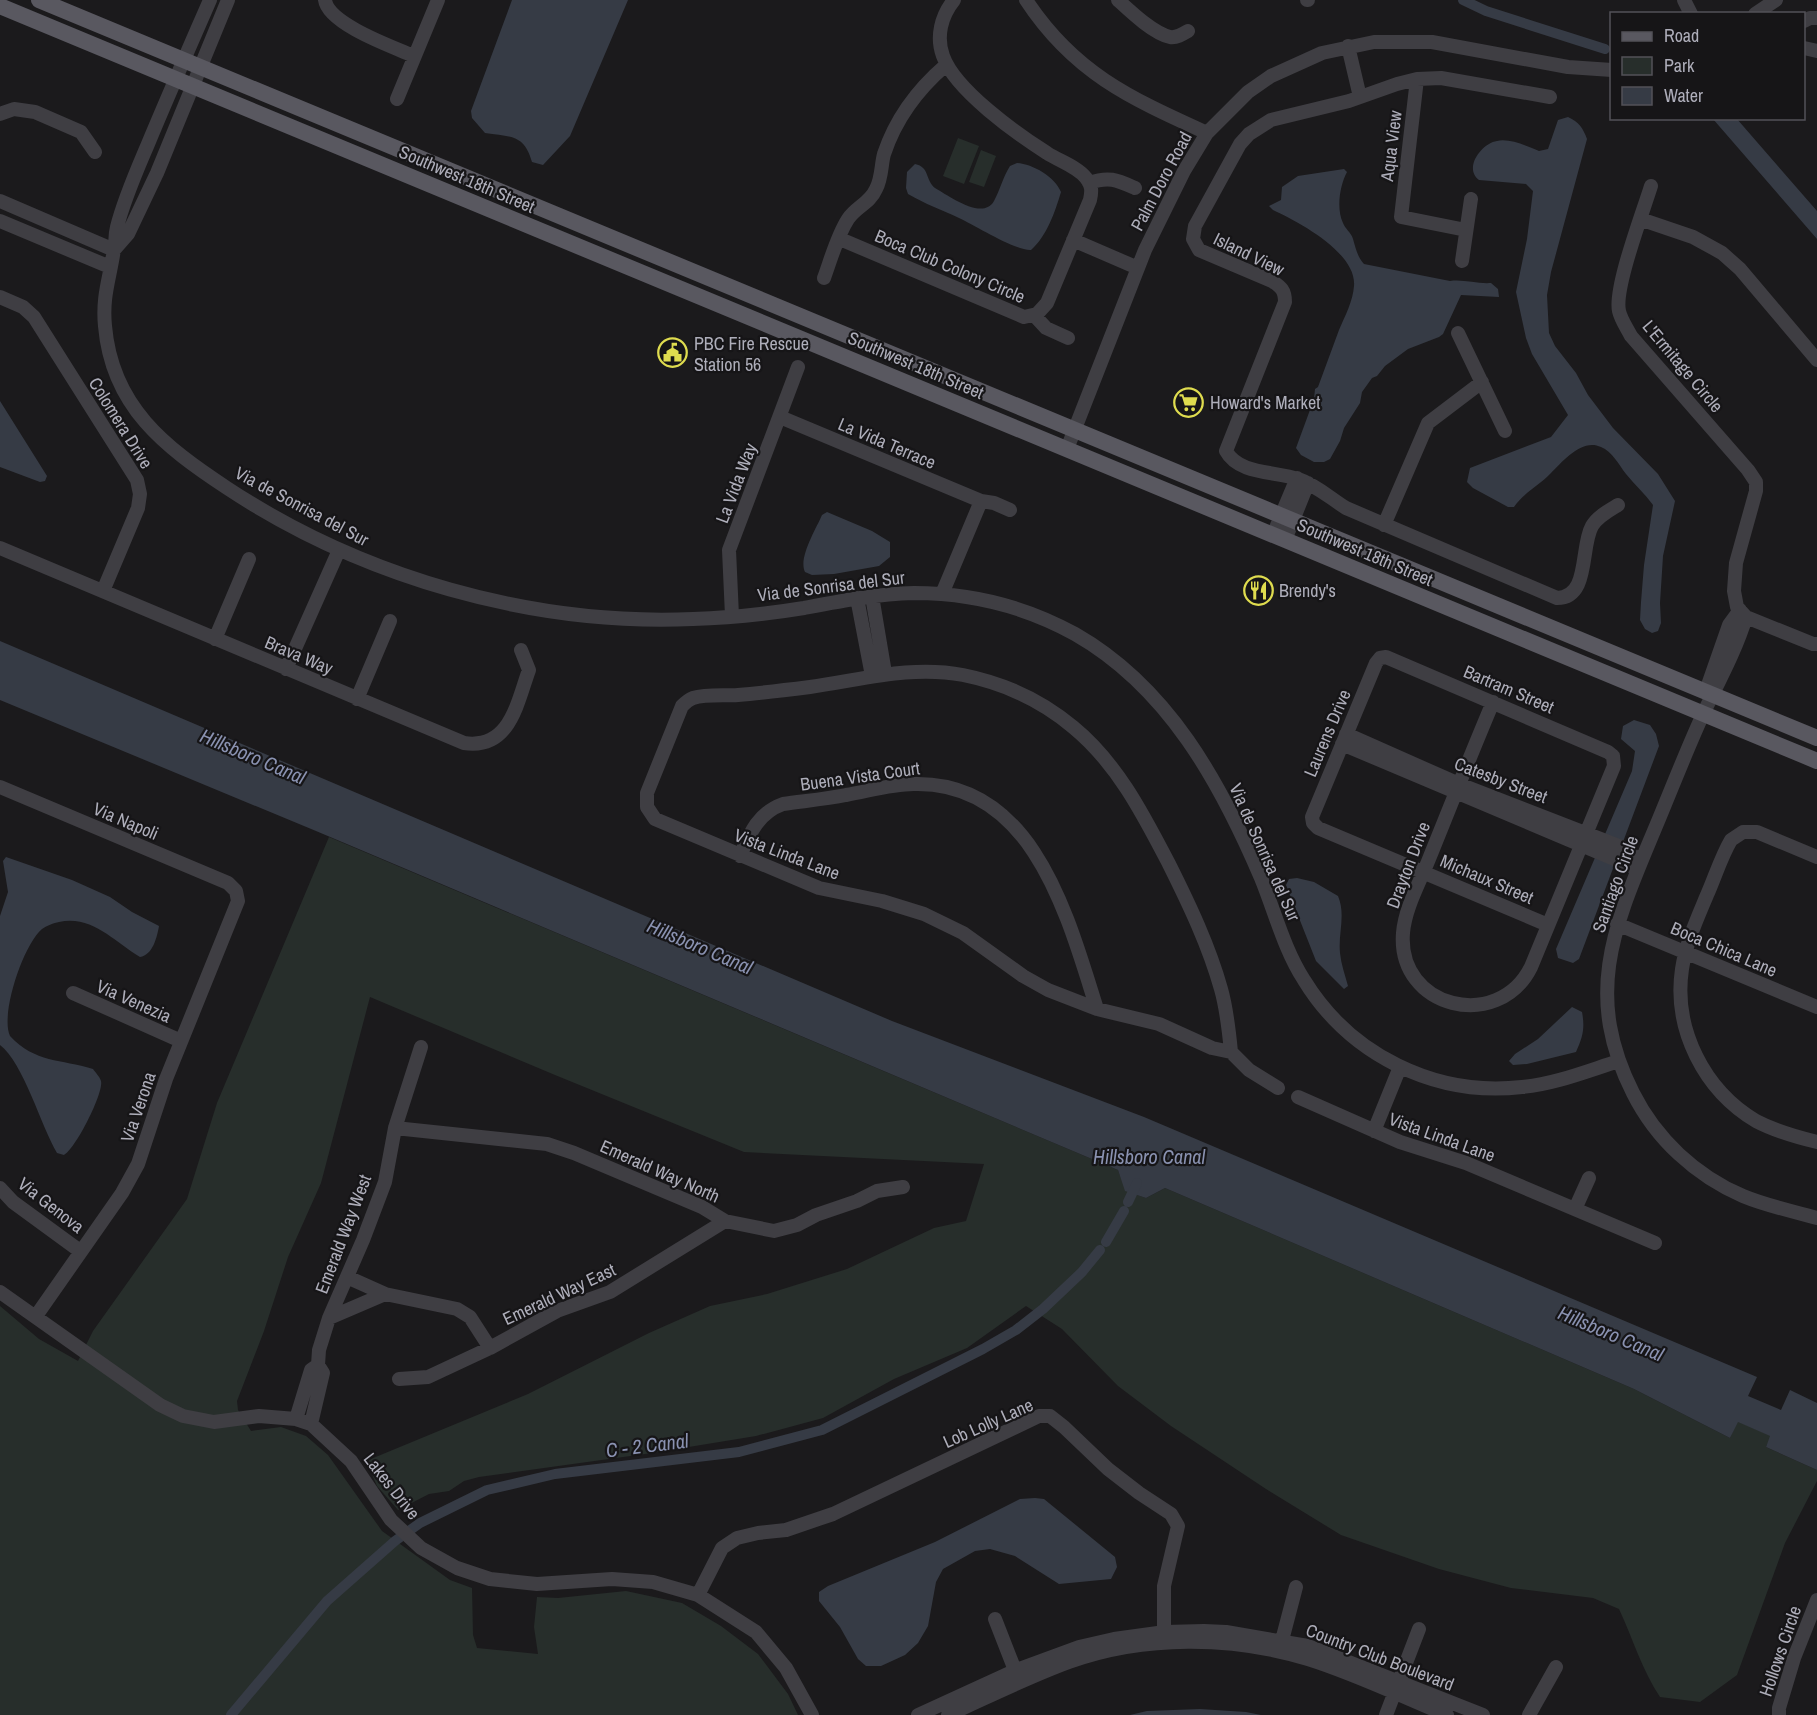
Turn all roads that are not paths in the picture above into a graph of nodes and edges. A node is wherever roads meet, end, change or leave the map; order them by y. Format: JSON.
{"nodes":[{"id":1,"x":39,"y":0,"type":"edge"},
{"id":2,"x":210,"y":0,"type":"edge"},
{"id":3,"x":228,"y":0,"type":"edge"},
{"id":4,"x":325,"y":0,"type":"edge"},
{"id":5,"x":438,"y":0,"type":"edge"},
{"id":6,"x":954,"y":0,"type":"edge"},
{"id":7,"x":1026,"y":0,"type":"edge"},
{"id":8,"x":1118,"y":0,"type":"edge"},
{"id":9,"x":1776,"y":0,"type":"edge"},
{"id":10,"x":0,"y":6,"type":"edge"},
{"id":11,"x":1758,"y":12,"type":"edge"},
{"id":12,"x":1188,"y":31,"type":"dead end"},
{"id":13,"x":1348,"y":46,"type":"junction"},
{"id":14,"x":414,"y":56,"type":"junction"},
{"id":15,"x":184,"y":60,"type":"junction"},
{"id":16,"x":946,"y":65,"type":"junction"},
{"id":17,"x":201,"y":67,"type":"junction"},
{"id":18,"x":1610,"y":70,"type":"edge"},
{"id":19,"x":176,"y":79,"type":"junction"},
{"id":20,"x":1417,"y":80,"type":"junction"},
{"id":21,"x":193,"y":86,"type":"junction"},
{"id":22,"x":1360,"y":97,"type":"junction"},
{"id":23,"x":1550,"y":97,"type":"dead end"},
{"id":24,"x":397,"y":99,"type":"dead end"},
{"id":25,"x":0,"y":114,"type":"edge"},
{"id":26,"x":1207,"y":133,"type":"junction"},
{"id":27,"x":95,"y":152,"type":"dead end"},
{"id":28,"x":1089,"y":183,"type":"junction"},
{"id":29,"x":1651,"y":186,"type":"dead end"},
{"id":30,"x":1136,"y":188,"type":"dead end"},
{"id":31,"x":1471,"y":199,"type":"dead end"},
{"id":32,"x":0,"y":201,"type":"edge"},
{"id":33,"x":1640,"y":219,"type":"junction"},
{"id":34,"x":0,"y":221,"type":"edge"},
{"id":35,"x":1466,"y":230,"type":"junction"},
{"id":36,"x":840,"y":239,"type":"junction"},
{"id":37,"x":1073,"y":240,"type":"junction"},
{"id":38,"x":114,"y":250,"type":"junction"},
{"id":39,"x":1462,"y":261,"type":"dead end"},
{"id":40,"x":110,"y":267,"type":"junction"},
{"id":41,"x":1138,"y":268,"type":"junction"},
{"id":42,"x":824,"y":278,"type":"dead end"},
{"id":43,"x":0,"y":297,"type":"edge"},
{"id":44,"x":1034,"y":315,"type":"junction"},
{"id":45,"x":1458,"y":333,"type":"dead end"},
{"id":46,"x":1068,"y":338,"type":"dead end"},
{"id":47,"x":1817,"y":360,"type":"edge"},
{"id":48,"x":798,"y":367,"type":"dead end"},
{"id":49,"x":1482,"y":382,"type":"junction"},
{"id":50,"x":780,"y":417,"type":"junction"},
{"id":51,"x":1074,"y":429,"type":"junction"},
{"id":52,"x":1505,"y":431,"type":"dead end"},
{"id":53,"x":1066,"y":449,"type":"junction"},
{"id":54,"x":1303,"y":480,"type":"junction"},
{"id":55,"x":981,"y":501,"type":"junction"},
{"id":56,"x":1618,"y":505,"type":"dead end"},
{"id":57,"x":1010,"y":510,"type":"dead end"},
{"id":58,"x":1287,"y":518,"type":"junction"},
{"id":59,"x":1384,"y":525,"type":"junction"},
{"id":60,"x":1279,"y":537,"type":"junction"},
{"id":61,"x":0,"y":548,"type":"edge"},
{"id":62,"x":339,"y":550,"type":"junction"},
{"id":63,"x":249,"y":559,"type":"dead end"},
{"id":64,"x":103,"y":591,"type":"junction"},
{"id":65,"x":942,"y":594,"type":"junction"},
{"id":66,"x":872,"y":596,"type":"junction"},
{"id":67,"x":856,"y":598,"type":"junction"},
{"id":68,"x":1743,"y":614,"type":"junction"},
{"id":69,"x":732,"y":616,"type":"junction"},
{"id":70,"x":390,"y":621,"type":"dead end"},
{"id":71,"x":215,"y":639,"type":"junction"},
{"id":72,"x":1817,"y":644,"type":"edge"},
{"id":73,"x":521,"y":650,"type":"dead end"},
{"id":74,"x":1380,"y":658,"type":"joint"},
{"id":75,"x":286,"y":669,"type":"junction"},
{"id":76,"x":878,"y":674,"type":"junction"},
{"id":77,"x":1709,"y":694,"type":"junction"},
{"id":78,"x":357,"y":699,"type":"junction"},
{"id":79,"x":1493,"y":702,"type":"junction"},
{"id":80,"x":1703,"y":714,"type":"junction"},
{"id":81,"x":1817,"y":738,"type":"edge"},
{"id":82,"x":1344,"y":739,"type":"junction"},
{"id":83,"x":1817,"y":761,"type":"edge"},
{"id":84,"x":1614,"y":766,"type":"joint"},
{"id":85,"x":0,"y":787,"type":"edge"},
{"id":86,"x":1458,"y":788,"type":"junction"},
{"id":87,"x":1313,"y":823,"type":"joint"},
{"id":88,"x":1590,"y":841,"type":"junction"},
{"id":89,"x":740,"y":856,"type":"junction"},
{"id":90,"x":1817,"y":857,"type":"edge"},
{"id":91,"x":1640,"y":866,"type":"junction"},
{"id":92,"x":1424,"y":872,"type":"junction"},
{"id":93,"x":237,"y":891,"type":"joint"},
{"id":94,"x":1617,"y":924,"type":"junction"},
{"id":95,"x":1548,"y":925,"type":"junction"},
{"id":96,"x":1685,"y":952,"type":"junction"},
{"id":97,"x":73,"y":993,"type":"dead end"},
{"id":98,"x":1817,"y":1007,"type":"edge"},
{"id":99,"x":1098,"y":1009,"type":"junction"},
{"id":100,"x":181,"y":1041,"type":"junction"},
{"id":101,"x":421,"y":1047,"type":"dead end"},
{"id":102,"x":1231,"y":1052,"type":"junction"},
{"id":103,"x":1619,"y":1060,"type":"junction"},
{"id":104,"x":1400,"y":1068,"type":"junction"},
{"id":105,"x":1278,"y":1088,"type":"dead end"},
{"id":106,"x":1298,"y":1097,"type":"dead end"},
{"id":107,"x":395,"y":1128,"type":"junction"},
{"id":108,"x":1374,"y":1131,"type":"junction"},
{"id":109,"x":1817,"y":1142,"type":"edge"},
{"id":110,"x":1589,"y":1178,"type":"dead end"},
{"id":111,"x":903,"y":1187,"type":"dead end"},
{"id":112,"x":0,"y":1188,"type":"edge"},
{"id":113,"x":1575,"y":1209,"type":"junction"},
{"id":114,"x":1817,"y":1218,"type":"edge"},
{"id":115,"x":725,"y":1221,"type":"junction"},
{"id":116,"x":1655,"y":1243,"type":"dead end"},
{"id":117,"x":80,"y":1251,"type":"junction"},
{"id":118,"x":347,"y":1277,"type":"junction"},
{"id":119,"x":0,"y":1292,"type":"edge"},
{"id":120,"x":385,"y":1294,"type":"junction"},
{"id":121,"x":36,"y":1316,"type":"junction"},
{"id":122,"x":329,"y":1318,"type":"junction"},
{"id":123,"x":490,"y":1348,"type":"junction"},
{"id":124,"x":318,"y":1365,"type":"junction"},
{"id":125,"x":399,"y":1379,"type":"dead end"},
{"id":126,"x":296,"y":1419,"type":"junction"},
{"id":127,"x":311,"y":1424,"type":"junction"},
{"id":128,"x":1296,"y":1587,"type":"dead end"},
{"id":129,"x":698,"y":1594,"type":"junction"},
{"id":130,"x":1817,"y":1600,"type":"edge"},
{"id":131,"x":995,"y":1619,"type":"dead end"},
{"id":132,"x":1419,"y":1629,"type":"dead end"},
{"id":133,"x":1165,"y":1638,"type":"junction"},
{"id":134,"x":1281,"y":1646,"type":"junction"},
{"id":135,"x":1556,"y":1667,"type":"dead end"},
{"id":136,"x":1017,"y":1676,"type":"junction"},
{"id":137,"x":1396,"y":1687,"type":"junction"},
{"id":138,"x":812,"y":1715,"type":"edge"},
{"id":139,"x":918,"y":1715,"type":"edge"},
{"id":140,"x":948,"y":1715,"type":"edge"},
{"id":141,"x":1386,"y":1715,"type":"edge"},
{"id":142,"x":1447,"y":1715,"type":"edge"},
{"id":143,"x":1483,"y":1715,"type":"edge"},
{"id":144,"x":1529,"y":1715,"type":"edge"},
{"id":145,"x":1779,"y":1715,"type":"edge"}],
"edges":[{"from":1,"to":15,"type":"main road","name":"Southwest 18th Street"},
{"from":2,"to":15,"type":"street","name":"Via de Sonrisa del Sur"},
{"from":3,"to":17,"type":"street","name":"Via de Sonrisa del Sur"},
{"from":4,"to":14,"type":"street"},
{"from":5,"to":14,"type":"street"},
{"from":6,"to":16,"type":"street"},
{"from":7,"to":26,"type":"street"},
{"from":8,"to":12,"type":"street"},
{"from":9,"to":11,"type":"street"},
{"from":10,"to":19,"type":"main road","name":"Southwest 18th Street"},
{"from":13,"to":18,"type":"street","name":"Palm Doro Road"},
{"from":13,"to":22,"type":"street"},
{"from":13,"to":26,"type":"street","name":"Palm Doro Road"},
{"from":14,"to":24,"type":"street"},
{"from":15,"to":17,"type":"main road","name":"Southwest 18th Street"},
{"from":15,"to":19,"type":"street","name":"Via de Sonrisa del Sur"},
{"from":16,"to":28,"type":"street"},
{"from":16,"to":36,"type":"street","name":"Boca Club Colony Circle"},
{"from":17,"to":21,"type":"street","name":"Via de Sonrisa del Sur"},
{"from":17,"to":51,"type":"main road","name":"Southwest 18th Street"},
{"from":19,"to":21,"type":"main road","name":"Southwest 18th Street"},
{"from":19,"to":38,"type":"street","name":"Via de Sonrisa del Sur"},
{"from":20,"to":22,"type":"street","name":"Island View"},
{"from":20,"to":23,"type":"street","name":"Island View"},
{"from":20,"to":35,"type":"street","name":"Aqua View"},
{"from":21,"to":38,"type":"street","name":"Via de Sonrisa del Sur"},
{"from":21,"to":53,"type":"main road","name":"Southwest 18th Street"},
{"from":22,"to":54,"type":"street","name":"Island View"},
{"from":25,"to":27,"type":"street"},
{"from":26,"to":41,"type":"street","name":"Palm Doro Road"},
{"from":28,"to":30,"type":"street"},
{"from":28,"to":37,"type":"street","name":"Boca Club Colony Circle"},
{"from":29,"to":33,"type":"street"},
{"from":31,"to":35,"type":"street"},
{"from":32,"to":38,"type":"street"},
{"from":33,"to":47,"type":"street"},
{"from":33,"to":68,"type":"street","name":"L'Ermitage Circle"},
{"from":34,"to":40,"type":"street"},
{"from":35,"to":39,"type":"street"},
{"from":36,"to":42,"type":"street","name":"Boca Club Colony Circle"},
{"from":36,"to":44,"type":"street","name":"Boca Club Colony Circle"},
{"from":37,"to":41,"type":"street"},
{"from":37,"to":44,"type":"street","name":"Boca Club Colony Circle"},
{"from":38,"to":40,"type":"street","name":"Via de Sonrisa del Sur"},
{"from":40,"to":62,"type":"street","name":"Via de Sonrisa del Sur"},
{"from":41,"to":51,"type":"street","name":"Palm Doro Road"},
{"from":43,"to":64,"type":"street","name":"Colomera Drive"},
{"from":44,"to":46,"type":"street"},
{"from":45,"to":49,"type":"street"},
{"from":48,"to":50,"type":"street","name":"La Vida Way"},
{"from":49,"to":52,"type":"street"},
{"from":49,"to":59,"type":"street"},
{"from":50,"to":55,"type":"street","name":"La Vida Terrace"},
{"from":50,"to":69,"type":"street","name":"La Vida Way"},
{"from":51,"to":53,"type":"street","name":"Palm Doro Road"},
{"from":51,"to":58,"type":"main road","name":"Southwest 18th Street"},
{"from":53,"to":60,"type":"main road","name":"Southwest 18th Street"},
{"from":54,"to":58,"type":"street"},
{"from":54,"to":59,"type":"street","name":"Island View"},
{"from":55,"to":57,"type":"street","name":"La Vida Terrace"},
{"from":55,"to":65,"type":"street"},
{"from":56,"to":59,"type":"street","name":"Island View"},
{"from":58,"to":60,"type":"street"},
{"from":58,"to":77,"type":"main road","name":"Southwest 18th Street"},
{"from":60,"to":80,"type":"main road","name":"Southwest 18th Street"},
{"from":61,"to":64,"type":"street","name":"Brava Way"},
{"from":62,"to":69,"type":"street","name":"Via de Sonrisa del Sur"},
{"from":62,"to":75,"type":"street"},
{"from":63,"to":71,"type":"street"},
{"from":64,"to":71,"type":"street","name":"Brava Way"},
{"from":65,"to":66,"type":"street","name":"Via de Sonrisa del Sur"},
{"from":65,"to":104,"type":"street","name":"Via de Sonrisa del Sur"},
{"from":66,"to":67,"type":"street","name":"Via de Sonrisa del Sur"},
{"from":66,"to":76,"type":"street"},
{"from":67,"to":69,"type":"street","name":"Via de Sonrisa del Sur"},
{"from":67,"to":76,"type":"street"},
{"from":68,"to":72,"type":"street"},
{"from":68,"to":77,"type":"street"},
{"from":70,"to":78,"type":"street"},
{"from":71,"to":75,"type":"street","name":"Brava Way"},
{"from":73,"to":78,"type":"street","name":"Brava Way"},
{"from":74,"to":79,"type":"street","name":"Bartram Street"},
{"from":74,"to":82,"type":"street","name":"Laurens Drive"},
{"from":75,"to":78,"type":"street","name":"Brava Way"},
{"from":76,"to":89,"type":"street","name":"Vista Linda Lane"},
{"from":76,"to":102,"type":"street","name":"Vista Linda Lane"},
{"from":77,"to":80,"type":"street"},
{"from":77,"to":81,"type":"main road","name":"Southwest 18th Street"},
{"from":79,"to":84,"type":"street","name":"Bartram Street"},
{"from":79,"to":86,"type":"street","name":"Drayton Drive"},
{"from":80,"to":83,"type":"main road","name":"Southwest 18th Street"},
{"from":80,"to":91,"type":"street","name":"Santiago Circle"},
{"from":82,"to":86,"type":"street","name":"Catesby Street"},
{"from":82,"to":87,"type":"street","name":"Laurens Drive"},
{"from":84,"to":88,"type":"street","name":"Drayton Drive"},
{"from":85,"to":93,"type":"street","name":"Via Napoli"},
{"from":86,"to":88,"type":"street","name":"Catesby Street"},
{"from":86,"to":92,"type":"street","name":"Drayton Drive"},
{"from":87,"to":92,"type":"street","name":"Michaux Street"},
{"from":88,"to":91,"type":"street","name":"Catesby Street"},
{"from":88,"to":95,"type":"street","name":"Drayton Drive"},
{"from":89,"to":99,"type":"street","name":"Vista Linda Lane"},
{"from":89,"to":99,"type":"street","name":"Buena Vista Court"},
{"from":90,"to":96,"type":"street"},
{"from":91,"to":94,"type":"street","name":"Santiago Circle"},
{"from":92,"to":95,"type":"street","name":"Michaux Street"},
{"from":92,"to":95,"type":"street","name":"Drayton Drive"},
{"from":93,"to":100,"type":"street","name":"Via Verona"},
{"from":94,"to":96,"type":"street","name":"Boca Chica Lane"},
{"from":94,"to":103,"type":"street","name":"Santiago Circle"},
{"from":96,"to":98,"type":"street","name":"Boca Chica Lane"},
{"from":96,"to":109,"type":"street"},
{"from":97,"to":100,"type":"street","name":"Via Venezia"},
{"from":99,"to":102,"type":"street","name":"Vista Linda Lane"},
{"from":100,"to":117,"type":"street","name":"Via Verona"},
{"from":101,"to":107,"type":"street","name":"Emerald Way West"},
{"from":102,"to":105,"type":"street","name":"Vista Linda Lane"},
{"from":103,"to":104,"type":"street","name":"Via de Sonrisa del Sur"},
{"from":103,"to":114,"type":"street","name":"Santiago Circle"},
{"from":104,"to":108,"type":"street"},
{"from":106,"to":108,"type":"street","name":"Vista Linda Lane"},
{"from":107,"to":115,"type":"street","name":"Emerald Way North"},
{"from":107,"to":118,"type":"street","name":"Emerald Way West"},
{"from":108,"to":113,"type":"street","name":"Vista Linda Lane"},
{"from":110,"to":113,"type":"street"},
{"from":111,"to":115,"type":"street","name":"Emerald Way North"},
{"from":112,"to":117,"type":"street","name":"Via Genova"},
{"from":113,"to":116,"type":"street","name":"Vista Linda Lane"},
{"from":115,"to":123,"type":"street","name":"Emerald Way East"},
{"from":117,"to":121,"type":"street","name":"Via Verona"},
{"from":118,"to":120,"type":"street"},
{"from":118,"to":122,"type":"street","name":"Emerald Way West"},
{"from":119,"to":121,"type":"street","name":"Lakes Drive"},
{"from":120,"to":122,"type":"street"},
{"from":120,"to":123,"type":"street"},
{"from":121,"to":126,"type":"street","name":"Lakes Drive"},
{"from":122,"to":124,"type":"street","name":"Emerald Way West"},
{"from":123,"to":125,"type":"street","name":"Emerald Way East"},
{"from":124,"to":126,"type":"street","name":"Emerald Way West"},
{"from":124,"to":127,"type":"street","name":"Emerald Way West"},
{"from":126,"to":127,"type":"street","name":"Lakes Drive"},
{"from":127,"to":129,"type":"street","name":"Lakes Drive"},
{"from":128,"to":134,"type":"street"},
{"from":129,"to":133,"type":"street","name":"Lob Lolly Lane"},
{"from":129,"to":138,"type":"street","name":"Lakes Drive"},
{"from":130,"to":145,"type":"street","name":"Hollows Circle"},
{"from":131,"to":136,"type":"street"},
{"from":132,"to":137,"type":"street"},
{"from":133,"to":134,"type":"street","name":"Country Club Boulevard"},
{"from":133,"to":136,"type":"street","name":"Country Club Boulevard"},
{"from":134,"to":137,"type":"street","name":"Country Club Boulevard"},
{"from":135,"to":144,"type":"street"},
{"from":136,"to":139,"type":"street","name":"Country Club Boulevard"},
{"from":136,"to":140,"type":"street","name":"Country Club Boulevard"},
{"from":137,"to":141,"type":"street"},
{"from":137,"to":142,"type":"street","name":"Country Club Boulevard"},
{"from":137,"to":143,"type":"street","name":"Country Club Boulevard"}]}
